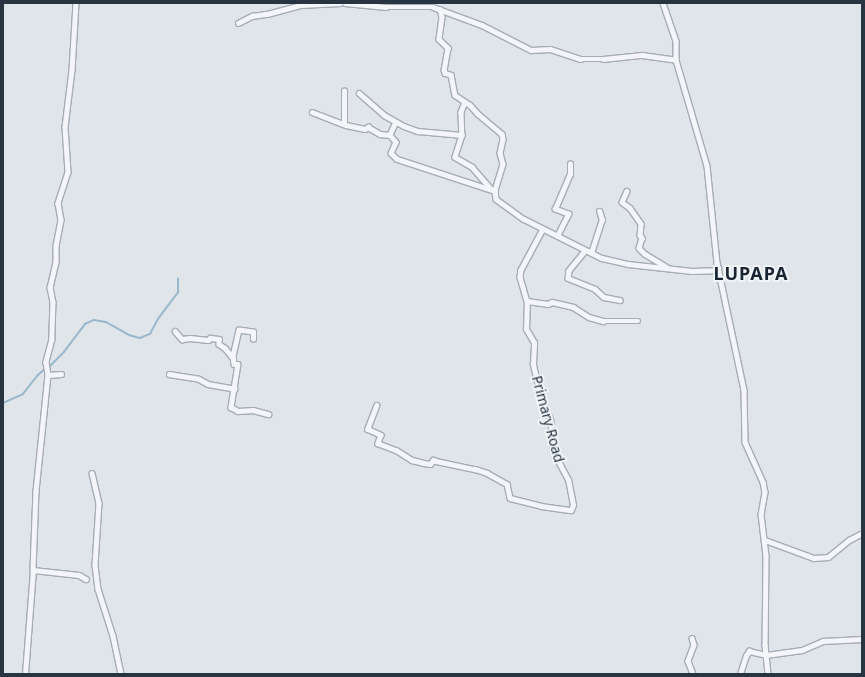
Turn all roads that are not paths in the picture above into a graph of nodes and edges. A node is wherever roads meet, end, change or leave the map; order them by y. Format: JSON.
{"nodes":[{"id":1,"x":76,"y":3,"type":"edge"},
{"id":2,"x":340,"y":3,"type":"edge"},
{"id":3,"x":345,"y":3,"type":"edge"},
{"id":4,"x":663,"y":3,"type":"edge"},
{"id":5,"x":440,"y":9,"type":"junction"},
{"id":6,"x":238,"y":23,"type":"dead end"},
{"id":7,"x":676,"y":60,"type":"junction"},
{"id":8,"x":344,"y":91,"type":"dead end"},
{"id":9,"x":359,"y":94,"type":"dead end"},
{"id":10,"x":465,"y":102,"type":"junction"},
{"id":11,"x":312,"y":112,"type":"dead end"},
{"id":12,"x":396,"y":122,"type":"junction"},
{"id":13,"x":344,"y":123,"type":"junction"},
{"id":14,"x":390,"y":135,"type":"junction"},
{"id":15,"x":462,"y":135,"type":"junction"},
{"id":16,"x":570,"y":164,"type":"dead end"},
{"id":17,"x":493,"y":190,"type":"junction"},
{"id":18,"x":627,"y":191,"type":"dead end"},
{"id":19,"x":599,"y":210,"type":"dead end"},
{"id":20,"x":543,"y":229,"type":"junction"},
{"id":21,"x":558,"y":236,"type":"junction"},
{"id":22,"x":585,"y":251,"type":"junction"},
{"id":23,"x":590,"y":254,"type":"junction"},
{"id":24,"x":670,"y":268,"type":"junction"},
{"id":25,"x":718,"y":268,"type":"junction"},
{"id":26,"x":620,"y":300,"type":"dead end"},
{"id":27,"x":527,"y":301,"type":"junction"},
{"id":28,"x":638,"y":320,"type":"dead end"},
{"id":29,"x":175,"y":331,"type":"dead end"},
{"id":30,"x":253,"y":339,"type":"dead end"},
{"id":31,"x":233,"y":358,"type":"junction"},
{"id":32,"x":61,"y":374,"type":"dead end"},
{"id":33,"x":169,"y":374,"type":"dead end"},
{"id":34,"x":48,"y":376,"type":"junction"},
{"id":35,"x":235,"y":389,"type":"junction"},
{"id":36,"x":377,"y":405,"type":"dead end"},
{"id":37,"x":268,"y":414,"type":"dead end"},
{"id":38,"x":92,"y":473,"type":"dead end"},
{"id":39,"x":861,"y":534,"type":"edge"},
{"id":40,"x":765,"y":540,"type":"junction"},
{"id":41,"x":33,"y":570,"type":"junction"},
{"id":42,"x":86,"y":580,"type":"dead end"},
{"id":43,"x":692,"y":638,"type":"dead end"},
{"id":44,"x":862,"y":639,"type":"edge"},
{"id":45,"x":766,"y":655,"type":"junction"},
{"id":46,"x":25,"y":674,"type":"edge"},
{"id":47,"x":121,"y":674,"type":"edge"},
{"id":48,"x":693,"y":674,"type":"edge"},
{"id":49,"x":740,"y":674,"type":"edge"},
{"id":50,"x":768,"y":674,"type":"edge"}],
"edges":[{"from":1,"to":34,"type":"street"},
{"from":2,"to":6,"type":"street"},
{"from":3,"to":5,"type":"street"},
{"from":4,"to":7,"type":"street"},
{"from":5,"to":7,"type":"street"},
{"from":5,"to":10,"type":"street"},
{"from":7,"to":25,"type":"street"},
{"from":8,"to":13,"type":"street"},
{"from":9,"to":12,"type":"street"},
{"from":10,"to":15,"type":"street"},
{"from":10,"to":17,"type":"street"},
{"from":11,"to":13,"type":"street"},
{"from":12,"to":14,"type":"street"},
{"from":12,"to":15,"type":"street"},
{"from":13,"to":14,"type":"street"},
{"from":14,"to":17,"type":"street"},
{"from":15,"to":17,"type":"street"},
{"from":16,"to":21,"type":"street"},
{"from":17,"to":20,"type":"street"},
{"from":18,"to":24,"type":"street"},
{"from":19,"to":23,"type":"street"},
{"from":20,"to":21,"type":"street"},
{"from":20,"to":27,"type":"street"},
{"from":21,"to":22,"type":"street"},
{"from":22,"to":23,"type":"street"},
{"from":22,"to":26,"type":"street"},
{"from":23,"to":24,"type":"street"},
{"from":24,"to":25,"type":"street"},
{"from":25,"to":40,"type":"street"},
{"from":27,"to":28,"type":"street"},
{"from":27,"to":36,"type":"street","name":"Primary Road"},
{"from":29,"to":31,"type":"street"},
{"from":30,"to":31,"type":"street"},
{"from":31,"to":35,"type":"street"},
{"from":32,"to":34,"type":"street"},
{"from":33,"to":35,"type":"street"},
{"from":34,"to":41,"type":"street"},
{"from":35,"to":37,"type":"street"},
{"from":38,"to":47,"type":"street"},
{"from":39,"to":40,"type":"street"},
{"from":40,"to":45,"type":"street"},
{"from":41,"to":42,"type":"street"},
{"from":41,"to":46,"type":"street"},
{"from":43,"to":48,"type":"street"},
{"from":44,"to":45,"type":"street"},
{"from":45,"to":49,"type":"street"},
{"from":45,"to":50,"type":"street"}]}
